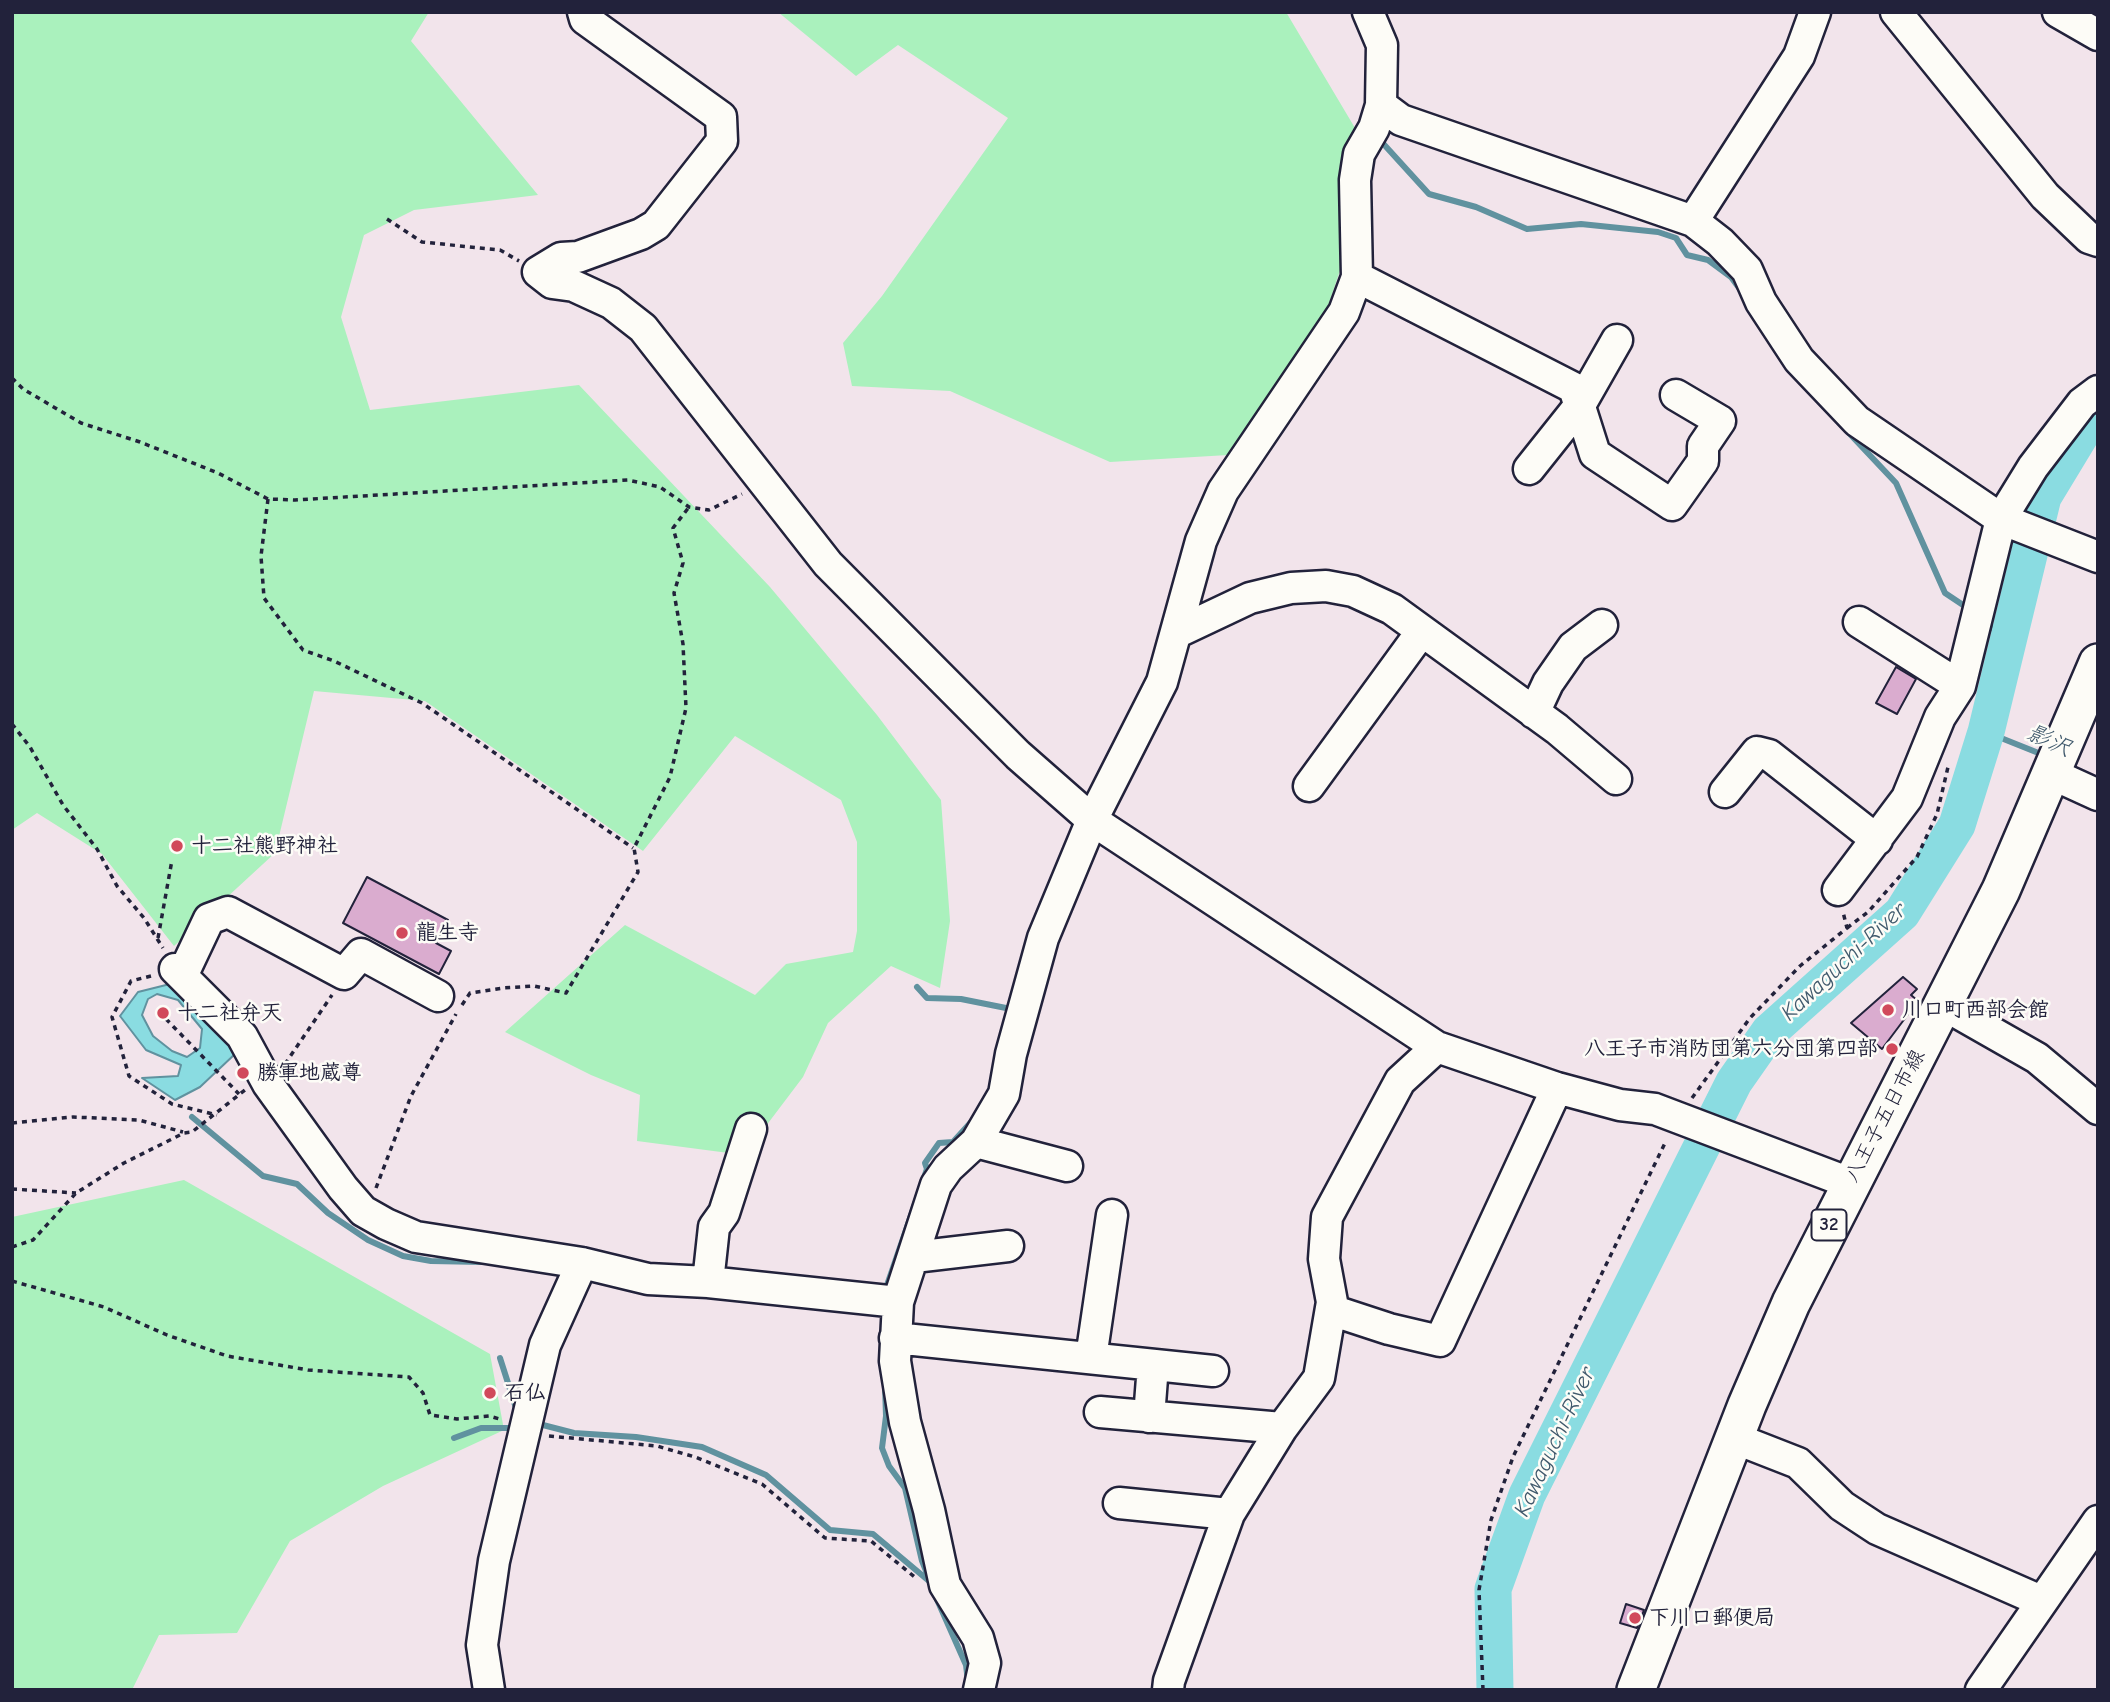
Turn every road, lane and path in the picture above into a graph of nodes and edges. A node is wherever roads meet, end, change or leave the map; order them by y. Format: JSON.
{"nodes":[{"id":1,"x":583,"y":12,"type":"edge"},
{"id":2,"x":1368,"y":12,"type":"edge"},
{"id":3,"x":1815,"y":12,"type":"edge"},
{"id":4,"x":1896,"y":12,"type":"edge"},
{"id":5,"x":2058,"y":12,"type":"edge"},
{"id":6,"x":2098,"y":35,"type":"edge"},
{"id":7,"x":1381,"y":105,"type":"junction"},
{"id":8,"x":387,"y":219,"type":"dead end"},
{"id":9,"x":1693,"y":221,"type":"junction"},
{"id":10,"x":2098,"y":241,"type":"edge"},
{"id":11,"x":549,"y":265,"type":"junction"},
{"id":12,"x":1357,"y":277,"type":"junction"},
{"id":13,"x":1617,"y":340,"type":"dead end"},
{"id":14,"x":12,"y":378,"type":"edge"},
{"id":15,"x":2098,"y":391,"type":"edge"},
{"id":16,"x":1676,"y":395,"type":"dead end"},
{"id":17,"x":1580,"y":405,"type":"junction"},
{"id":18,"x":1529,"y":469,"type":"dead end"},
{"id":19,"x":763,"y":483,"type":"junction"},
{"id":20,"x":268,"y":499,"type":"junction"},
{"id":21,"x":689,"y":507,"type":"junction"},
{"id":22,"x":2006,"y":521,"type":"junction"},
{"id":23,"x":2098,"y":557,"type":"edge"},
{"id":24,"x":1860,"y":622,"type":"dead end"},
{"id":25,"x":1602,"y":625,"type":"dead end"},
{"id":26,"x":1422,"y":631,"type":"junction"},
{"id":27,"x":1176,"y":633,"type":"junction"},
{"id":28,"x":2098,"y":663,"type":"edge"},
{"id":29,"x":1960,"y":686,"type":"junction"},
{"id":30,"x":1534,"y":713,"type":"junction"},
{"id":31,"x":12,"y":724,"type":"edge"},
{"id":32,"x":2057,"y":764,"type":"junction"},
{"id":33,"x":1616,"y":779,"type":"dead end"},
{"id":34,"x":1309,"y":786,"type":"dead end"},
{"id":35,"x":1725,"y":792,"type":"dead end"},
{"id":36,"x":2098,"y":795,"type":"edge"},
{"id":37,"x":1092,"y":820,"type":"junction"},
{"id":38,"x":1877,"y":839,"type":"junction"},
{"id":39,"x":634,"y":848,"type":"junction"},
{"id":40,"x":172,"y":860,"type":"dead end"},
{"id":41,"x":1838,"y":890,"type":"joint"},
{"id":42,"x":158,"y":938,"type":"junction"},
{"id":43,"x":179,"y":972,"type":"junction"},
{"id":44,"x":438,"y":996,"type":"dead end"},
{"id":45,"x":329,"y":999,"type":"dead end"},
{"id":46,"x":1944,"y":1005,"type":"junction"},
{"id":47,"x":166,"y":1019,"type":"dead end"},
{"id":48,"x":1437,"y":1047,"type":"junction"},
{"id":49,"x":276,"y":1070,"type":"junction"},
{"id":50,"x":1557,"y":1088,"type":"junction"},
{"id":51,"x":239,"y":1094,"type":"junction"},
{"id":52,"x":2098,"y":1109,"type":"edge"},
{"id":53,"x":215,"y":1116,"type":"junction"},
{"id":54,"x":1678,"y":1117,"type":"junction"},
{"id":55,"x":12,"y":1123,"type":"edge"},
{"id":56,"x":751,"y":1129,"type":"dead end"},
{"id":57,"x":184,"y":1133,"type":"junction"},
{"id":58,"x":976,"y":1142,"type":"junction"},
{"id":59,"x":1067,"y":1166,"type":"dead end"},
{"id":60,"x":1850,"y":1183,"type":"junction"},
{"id":61,"x":378,"y":1184,"type":"dead end"},
{"id":62,"x":12,"y":1189,"type":"edge"},
{"id":63,"x":76,"y":1193,"type":"junction"},
{"id":64,"x":1112,"y":1215,"type":"dead end"},
{"id":65,"x":1008,"y":1246,"type":"dead end"},
{"id":66,"x":12,"y":1247,"type":"edge"},
{"id":67,"x":914,"y":1257,"type":"junction"},
{"id":68,"x":582,"y":1262,"type":"junction"},
{"id":69,"x":12,"y":1281,"type":"edge"},
{"id":70,"x":708,"y":1282,"type":"junction"},
{"id":71,"x":888,"y":1301,"type":"junction"},
{"id":72,"x":1331,"y":1310,"type":"junction"},
{"id":73,"x":895,"y":1338,"type":"junction"},
{"id":74,"x":1091,"y":1358,"type":"junction"},
{"id":75,"x":1153,"y":1365,"type":"junction"},
{"id":76,"x":1213,"y":1371,"type":"dead end"},
{"id":77,"x":1100,"y":1412,"type":"dead end"},
{"id":78,"x":1149,"y":1417,"type":"junction"},
{"id":79,"x":1282,"y":1428,"type":"junction"},
{"id":80,"x":526,"y":1431,"type":"junction"},
{"id":81,"x":1734,"y":1438,"type":"junction"},
{"id":82,"x":1119,"y":1503,"type":"dead end"},
{"id":83,"x":1229,"y":1514,"type":"junction"},
{"id":84,"x":2098,"y":1521,"type":"edge"},
{"id":85,"x":920,"y":1582,"type":"dead end"},
{"id":86,"x":2041,"y":1601,"type":"junction"},
{"id":87,"x":489,"y":1690,"type":"edge"},
{"id":88,"x":979,"y":1690,"type":"edge"},
{"id":89,"x":1168,"y":1690,"type":"edge"},
{"id":90,"x":1483,"y":1690,"type":"edge"},
{"id":91,"x":1636,"y":1690,"type":"edge"},
{"id":92,"x":1981,"y":1690,"type":"edge"}],
"edges":[{"from":1,"to":11,"type":"street"},
{"from":2,"to":7,"type":"street"},
{"from":3,"to":9,"type":"street"},
{"from":4,"to":10,"type":"street"},
{"from":5,"to":6,"type":"street"},
{"from":7,"to":9,"type":"street"},
{"from":7,"to":12,"type":"street"},
{"from":8,"to":11,"type":"path"},
{"from":9,"to":22,"type":"street"},
{"from":11,"to":19,"type":"street"},
{"from":12,"to":17,"type":"street"},
{"from":12,"to":27,"type":"street"},
{"from":13,"to":17,"type":"street"},
{"from":14,"to":20,"type":"path"},
{"from":15,"to":22,"type":"street"},
{"from":16,"to":17,"type":"street"},
{"from":17,"to":18,"type":"street"},
{"from":19,"to":21,"type":"path"},
{"from":19,"to":37,"type":"street"},
{"from":20,"to":21,"type":"path"},
{"from":20,"to":39,"type":"path"},
{"from":21,"to":39,"type":"path"},
{"from":22,"to":23,"type":"street"},
{"from":22,"to":29,"type":"street"},
{"from":24,"to":29,"type":"street"},
{"from":25,"to":30,"type":"street"},
{"from":26,"to":27,"type":"street"},
{"from":26,"to":30,"type":"street"},
{"from":26,"to":34,"type":"street"},
{"from":27,"to":37,"type":"street"},
{"from":28,"to":32,"type":"main road","name":"八王子五日市線","number":"32"},
{"from":29,"to":38,"type":"street"},
{"from":30,"to":33,"type":"street"},
{"from":31,"to":42,"type":"path"},
{"from":32,"to":36,"type":"street"},
{"from":32,"to":46,"type":"main road","name":"八王子五日市線","number":"32"},
{"from":35,"to":38,"type":"street"},
{"from":37,"to":48,"type":"street"},
{"from":37,"to":58,"type":"street"},
{"from":38,"to":41,"type":"street"},
{"from":39,"to":61,"type":"path"},
{"from":40,"to":42,"type":"path"},
{"from":41,"to":54,"type":"path"},
{"from":42,"to":43,"type":"path"},
{"from":43,"to":44,"type":"street"},
{"from":43,"to":49,"type":"street"},
{"from":43,"to":53,"type":"path"},
{"from":45,"to":49,"type":"path"},
{"from":46,"to":52,"type":"street"},
{"from":46,"to":60,"type":"main road","name":"八王子五日市線","number":"32"},
{"from":47,"to":51,"type":"path"},
{"from":48,"to":50,"type":"street"},
{"from":48,"to":72,"type":"street"},
{"from":49,"to":51,"type":"path"},
{"from":49,"to":68,"type":"street"},
{"from":50,"to":54,"type":"street"},
{"from":50,"to":72,"type":"street"},
{"from":51,"to":53,"type":"path"},
{"from":53,"to":57,"type":"path"},
{"from":54,"to":60,"type":"street"},
{"from":54,"to":90,"type":"path"},
{"from":55,"to":57,"type":"path"},
{"from":56,"to":70,"type":"street"},
{"from":57,"to":63,"type":"path"},
{"from":58,"to":59,"type":"street"},
{"from":58,"to":67,"type":"street"},
{"from":60,"to":81,"type":"main road","name":"八王子五日市線","number":"32"},
{"from":62,"to":63,"type":"path"},
{"from":63,"to":66,"type":"path"},
{"from":64,"to":74,"type":"street"},
{"from":65,"to":67,"type":"street"},
{"from":67,"to":71,"type":"street"},
{"from":68,"to":70,"type":"street"},
{"from":68,"to":80,"type":"street"},
{"from":69,"to":80,"type":"path"},
{"from":70,"to":71,"type":"street"},
{"from":71,"to":73,"type":"street"},
{"from":72,"to":79,"type":"street"},
{"from":73,"to":74,"type":"street"},
{"from":73,"to":88,"type":"street"},
{"from":74,"to":75,"type":"street"},
{"from":75,"to":76,"type":"street"},
{"from":75,"to":78,"type":"street"},
{"from":77,"to":78,"type":"street"},
{"from":78,"to":79,"type":"street"},
{"from":79,"to":83,"type":"street"},
{"from":80,"to":85,"type":"path"},
{"from":80,"to":87,"type":"street"},
{"from":81,"to":86,"type":"street"},
{"from":81,"to":91,"type":"main road","name":"八王子五日市線","number":"32"},
{"from":82,"to":83,"type":"street"},
{"from":83,"to":89,"type":"street"},
{"from":84,"to":86,"type":"street"},
{"from":86,"to":92,"type":"street"}]}
